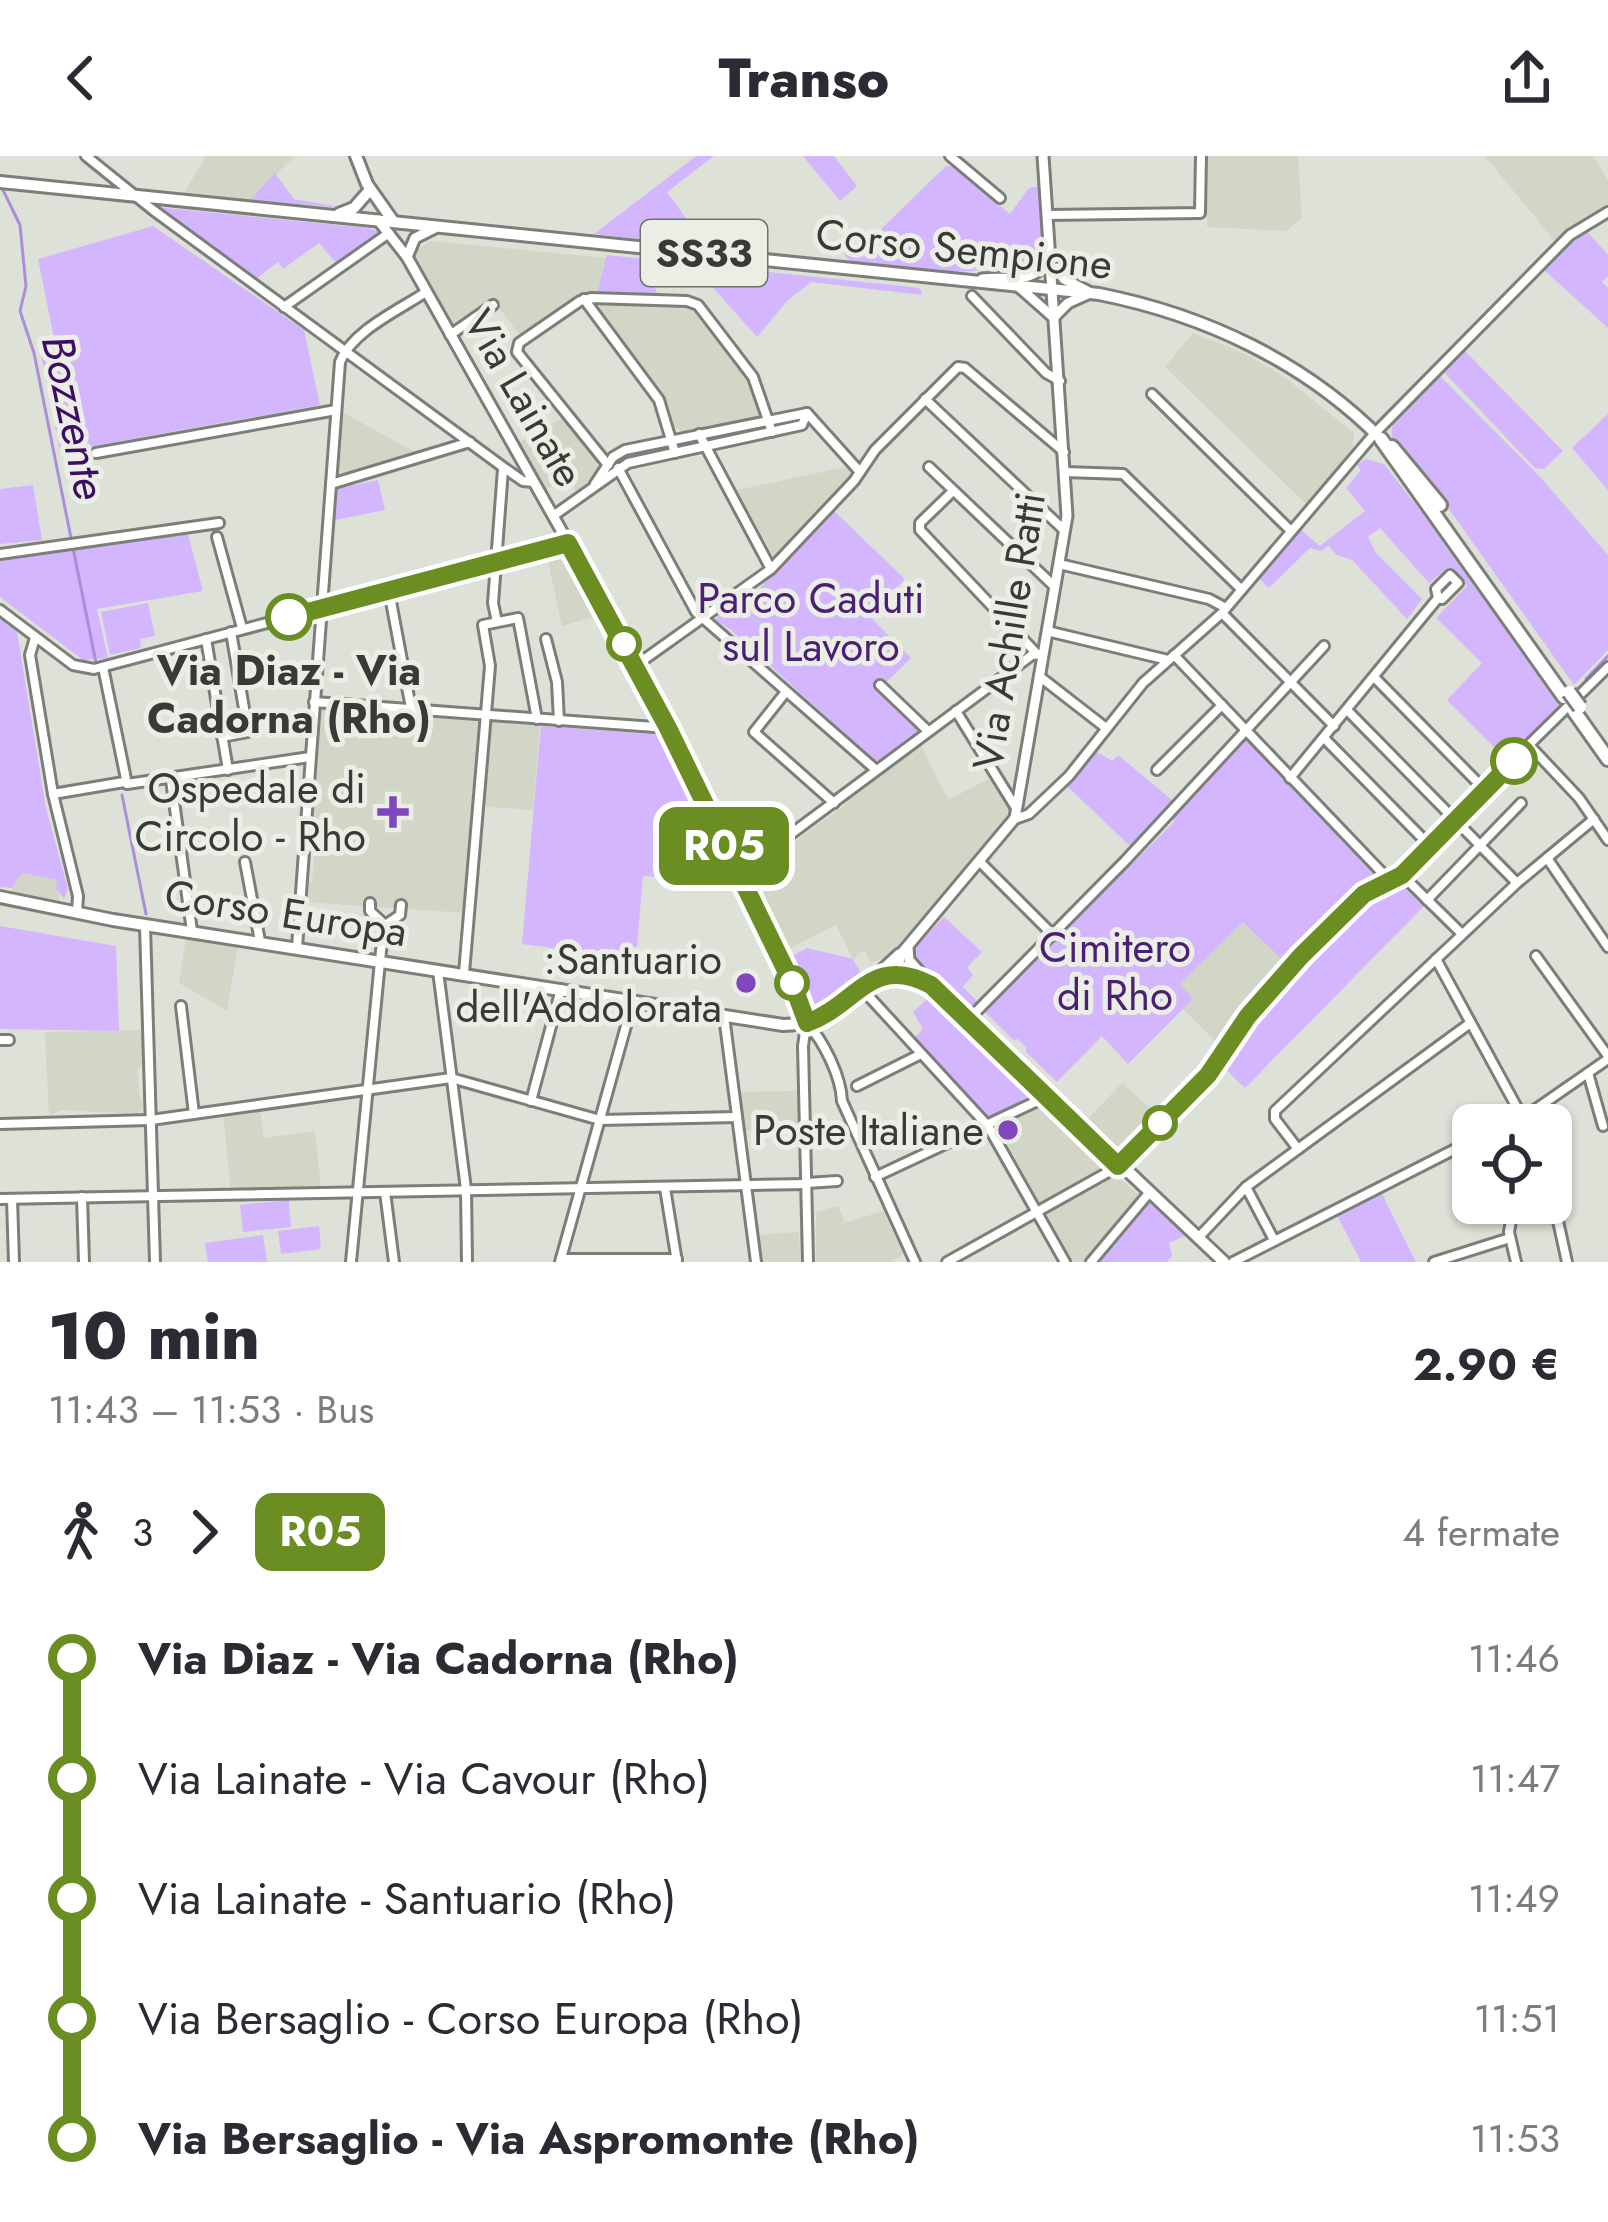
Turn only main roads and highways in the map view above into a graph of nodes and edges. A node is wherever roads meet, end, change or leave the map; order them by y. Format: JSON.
{"nodes":[{"id":1,"x":356,"y":156,"type":"edge"},
{"id":2,"x":0,"y":182,"type":"edge"},
{"id":3,"x":367,"y":188,"type":"junction"},
{"id":4,"x":333,"y":215,"type":"junction"},
{"id":5,"x":378,"y":220,"type":"junction"},
{"id":6,"x":391,"y":227,"type":"junction"},
{"id":7,"x":1378,"y":436,"type":"joint"},
{"id":8,"x":1577,"y":709,"type":"junction"},
{"id":9,"x":1608,"y":746,"type":"edge"},
{"id":10,"x":1608,"y":759,"type":"edge"},
{"id":11,"x":0,"y":897,"type":"edge"},
{"id":12,"x":1228,"y":1262,"type":"edge"}],
"edges":[{"from":1,"to":3,"type":"main road","name":"Via Lainate"},
{"from":2,"to":4,"type":"main road","name":"Corso Sempione","number":"SS33"},
{"from":3,"to":4,"type":"main road"},
{"from":3,"to":5,"type":"main road","name":"Via Lainate"},
{"from":3,"to":6,"type":"main road","name":"Via Lainate"},
{"from":4,"to":5,"type":"main road","name":"Corso Sempione","number":"SS33"},
{"from":5,"to":6,"type":"main road","name":"Corso Sempione","number":"SS33"},
{"from":6,"to":7,"type":"main road","name":"Corso Sempione","number":"SS33"},
{"from":7,"to":8,"type":"highway","name":"Corso Sempione","number":"SS33","bridge":true},
{"from":8,"to":9,"type":"highway","name":"Corso Sempione","number":"SS33"},
{"from":8,"to":10,"type":"highway","name":"Corso Sempione","number":"SS33"},
{"from":11,"to":12,"type":"main road","name":"Corso Europa"}]}
